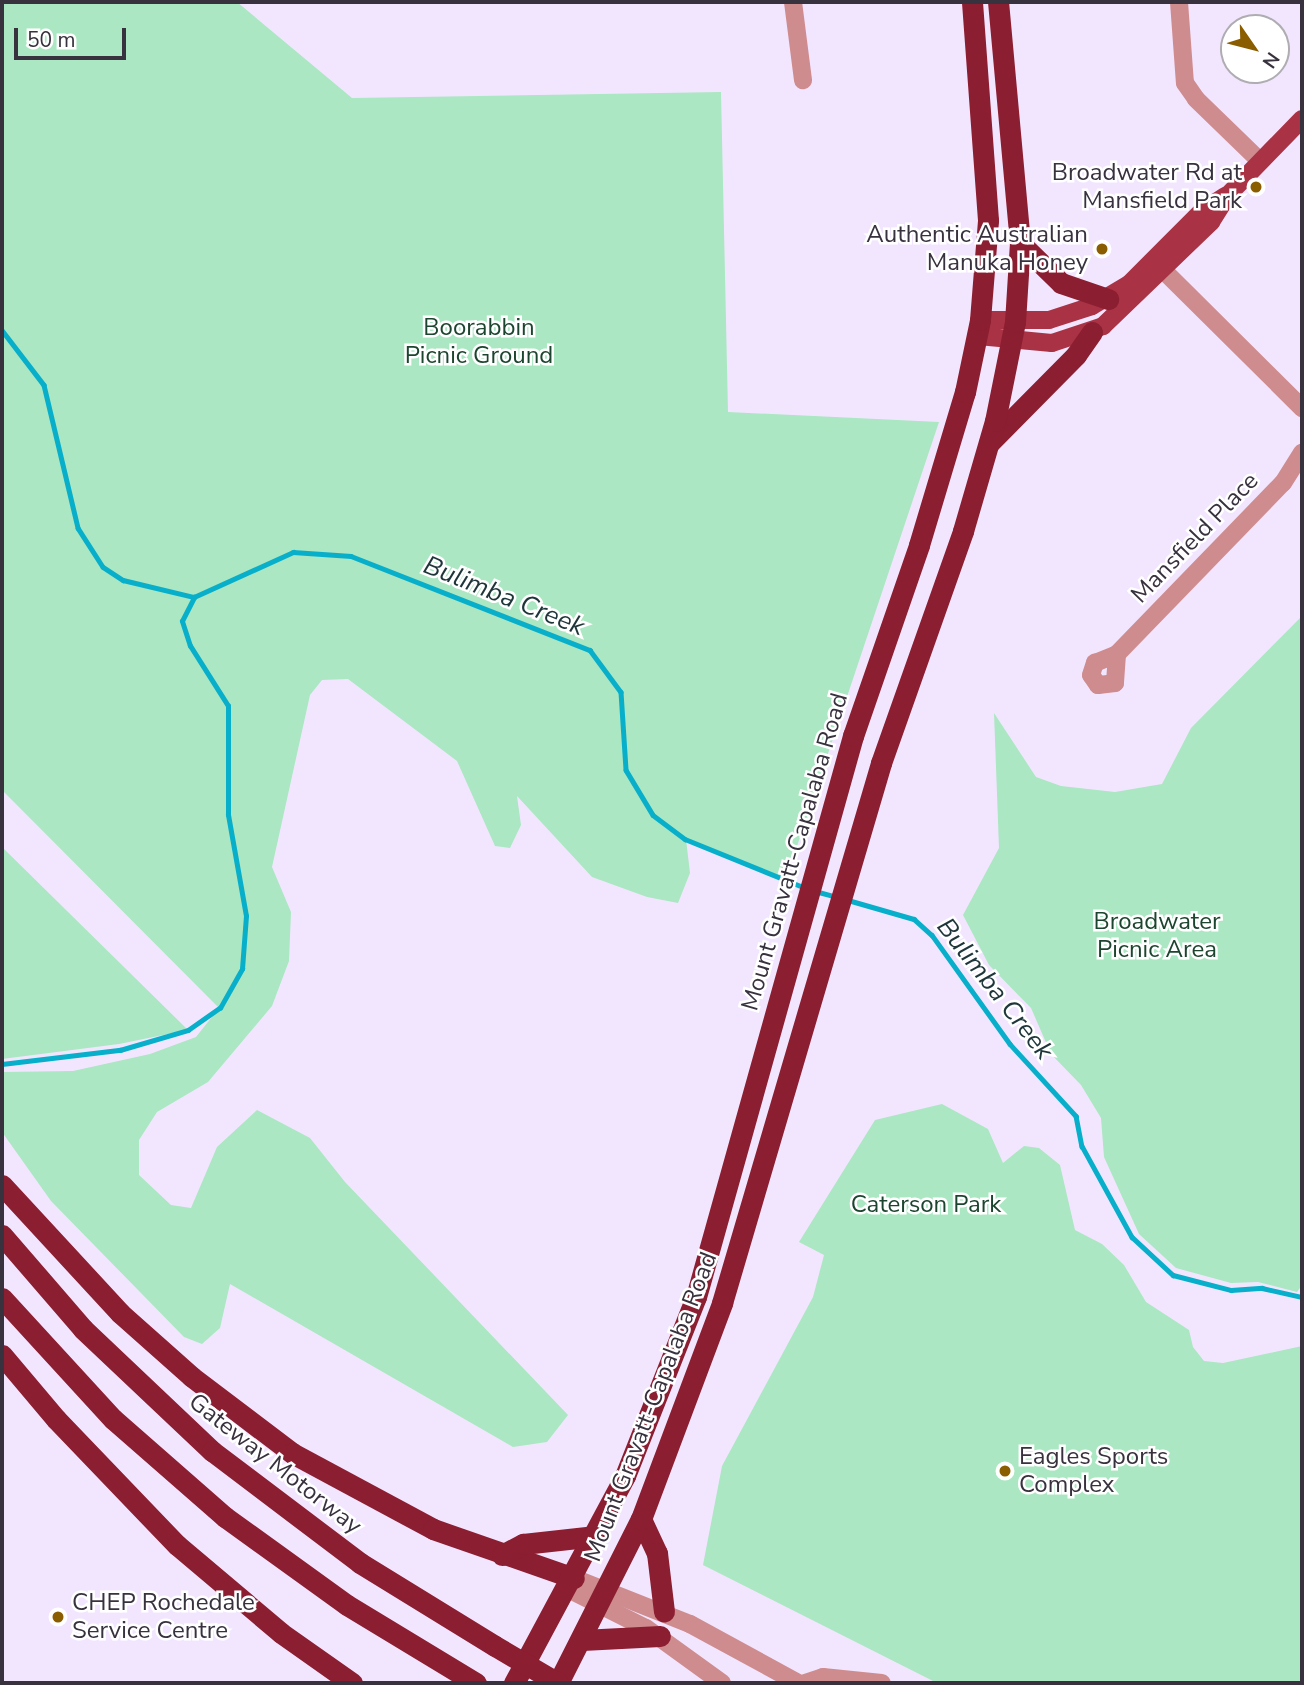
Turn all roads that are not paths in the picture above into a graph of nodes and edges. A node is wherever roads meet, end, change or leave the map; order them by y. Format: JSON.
{"nodes":[{"id":1,"x":793,"y":2,"type":"edge"},
{"id":2,"x":972,"y":2,"type":"edge"},
{"id":3,"x":998,"y":2,"type":"edge"},
{"id":4,"x":1179,"y":2,"type":"edge"},
{"id":5,"x":803,"y":80,"type":"dead end"},
{"id":6,"x":1302,"y":119,"type":"edge"},
{"id":7,"x":1260,"y":161,"type":"junction"},
{"id":8,"x":1020,"y":243,"type":"junction"},
{"id":9,"x":1159,"y":266,"type":"junction"},
{"id":10,"x":1108,"y":299,"type":"junction"},
{"id":11,"x":979,"y":328,"type":"junction"},
{"id":12,"x":1014,"y":332,"type":"junction"},
{"id":13,"x":1092,"y":332,"type":"junction"},
{"id":14,"x":1302,"y":408,"type":"edge"},
{"id":15,"x":989,"y":443,"type":"junction"},
{"id":16,"x":1302,"y":453,"type":"edge"},
{"id":17,"x":1117,"y":654,"type":"dead end"},
{"id":18,"x":2,"y":1185,"type":"edge"},
{"id":19,"x":2,"y":1235,"type":"edge"},
{"id":20,"x":2,"y":1298,"type":"edge"},
{"id":21,"x":2,"y":1355,"type":"edge"},
{"id":22,"x":641,"y":1519,"type":"junction"},
{"id":23,"x":596,"y":1536,"type":"junction"},
{"id":24,"x":502,"y":1555,"type":"junction"},
{"id":25,"x":571,"y":1584,"type":"junction"},
{"id":26,"x":604,"y":1598,"type":"junction"},
{"id":27,"x":664,"y":1612,"type":"junction"},
{"id":28,"x":660,"y":1636,"type":"junction"},
{"id":29,"x":582,"y":1640,"type":"junction"},
{"id":30,"x":352,"y":1683,"type":"edge"},
{"id":31,"x":475,"y":1683,"type":"edge"},
{"id":32,"x":514,"y":1683,"type":"edge"},
{"id":33,"x":558,"y":1683,"type":"edge"},
{"id":34,"x":722,"y":1683,"type":"edge"},
{"id":35,"x":798,"y":1683,"type":"edge"},
{"id":36,"x":806,"y":1683,"type":"edge"},
{"id":37,"x":882,"y":1683,"type":"edge"}],
"edges":[{"from":1,"to":5,"type":"street"},
{"from":2,"to":11,"type":"highway","name":"Mount Gravatt-Capalaba Road"},
{"from":3,"to":8,"type":"highway","name":"Mount Gravatt-Capalaba Road"},
{"from":4,"to":7,"type":"street"},
{"from":6,"to":7,"type":"main road"},
{"from":7,"to":9,"type":"main road"},
{"from":8,"to":10,"type":"highway"},
{"from":8,"to":12,"type":"highway","name":"Mount Gravatt-Capalaba Road"},
{"from":9,"to":10,"type":"main road"},
{"from":9,"to":13,"type":"main road"},
{"from":9,"to":14,"type":"street"},
{"from":10,"to":12,"type":"main road"},
{"from":11,"to":12,"type":"main road"},
{"from":11,"to":23,"type":"highway","name":"Mount Gravatt-Capalaba Road"},
{"from":12,"to":13,"type":"main road"},
{"from":12,"to":15,"type":"highway","name":"Mount Gravatt-Capalaba Road"},
{"from":13,"to":15,"type":"highway"},
{"from":15,"to":22,"type":"highway","name":"Mount Gravatt-Capalaba Road"},
{"from":16,"to":17,"type":"street","name":"Mansfield Place"},
{"from":18,"to":24,"type":"highway"},
{"from":19,"to":33,"type":"highway","name":"Gateway Motorway","bridge":true},
{"from":20,"to":31,"type":"highway"},
{"from":21,"to":30,"type":"highway"},
{"from":22,"to":26,"type":"highway","name":"Mount Gravatt-Capalaba Road"},
{"from":22,"to":27,"type":"highway"},
{"from":23,"to":24,"type":"highway"},
{"from":23,"to":25,"type":"highway","name":"Mount Gravatt-Capalaba Road"},
{"from":24,"to":25,"type":"highway"},
{"from":25,"to":26,"type":"street"},
{"from":25,"to":32,"type":"highway","name":"Mount Gravatt-Capalaba Road"},
{"from":26,"to":27,"type":"street"},
{"from":26,"to":28,"type":"street"},
{"from":26,"to":29,"type":"highway","name":"Mount Gravatt-Capalaba Road"},
{"from":27,"to":35,"type":"street"},
{"from":28,"to":29,"type":"highway"},
{"from":28,"to":34,"type":"street"},
{"from":29,"to":33,"type":"highway","name":"Mount Gravatt-Capalaba Road"},
{"from":36,"to":37,"type":"street"}]}
